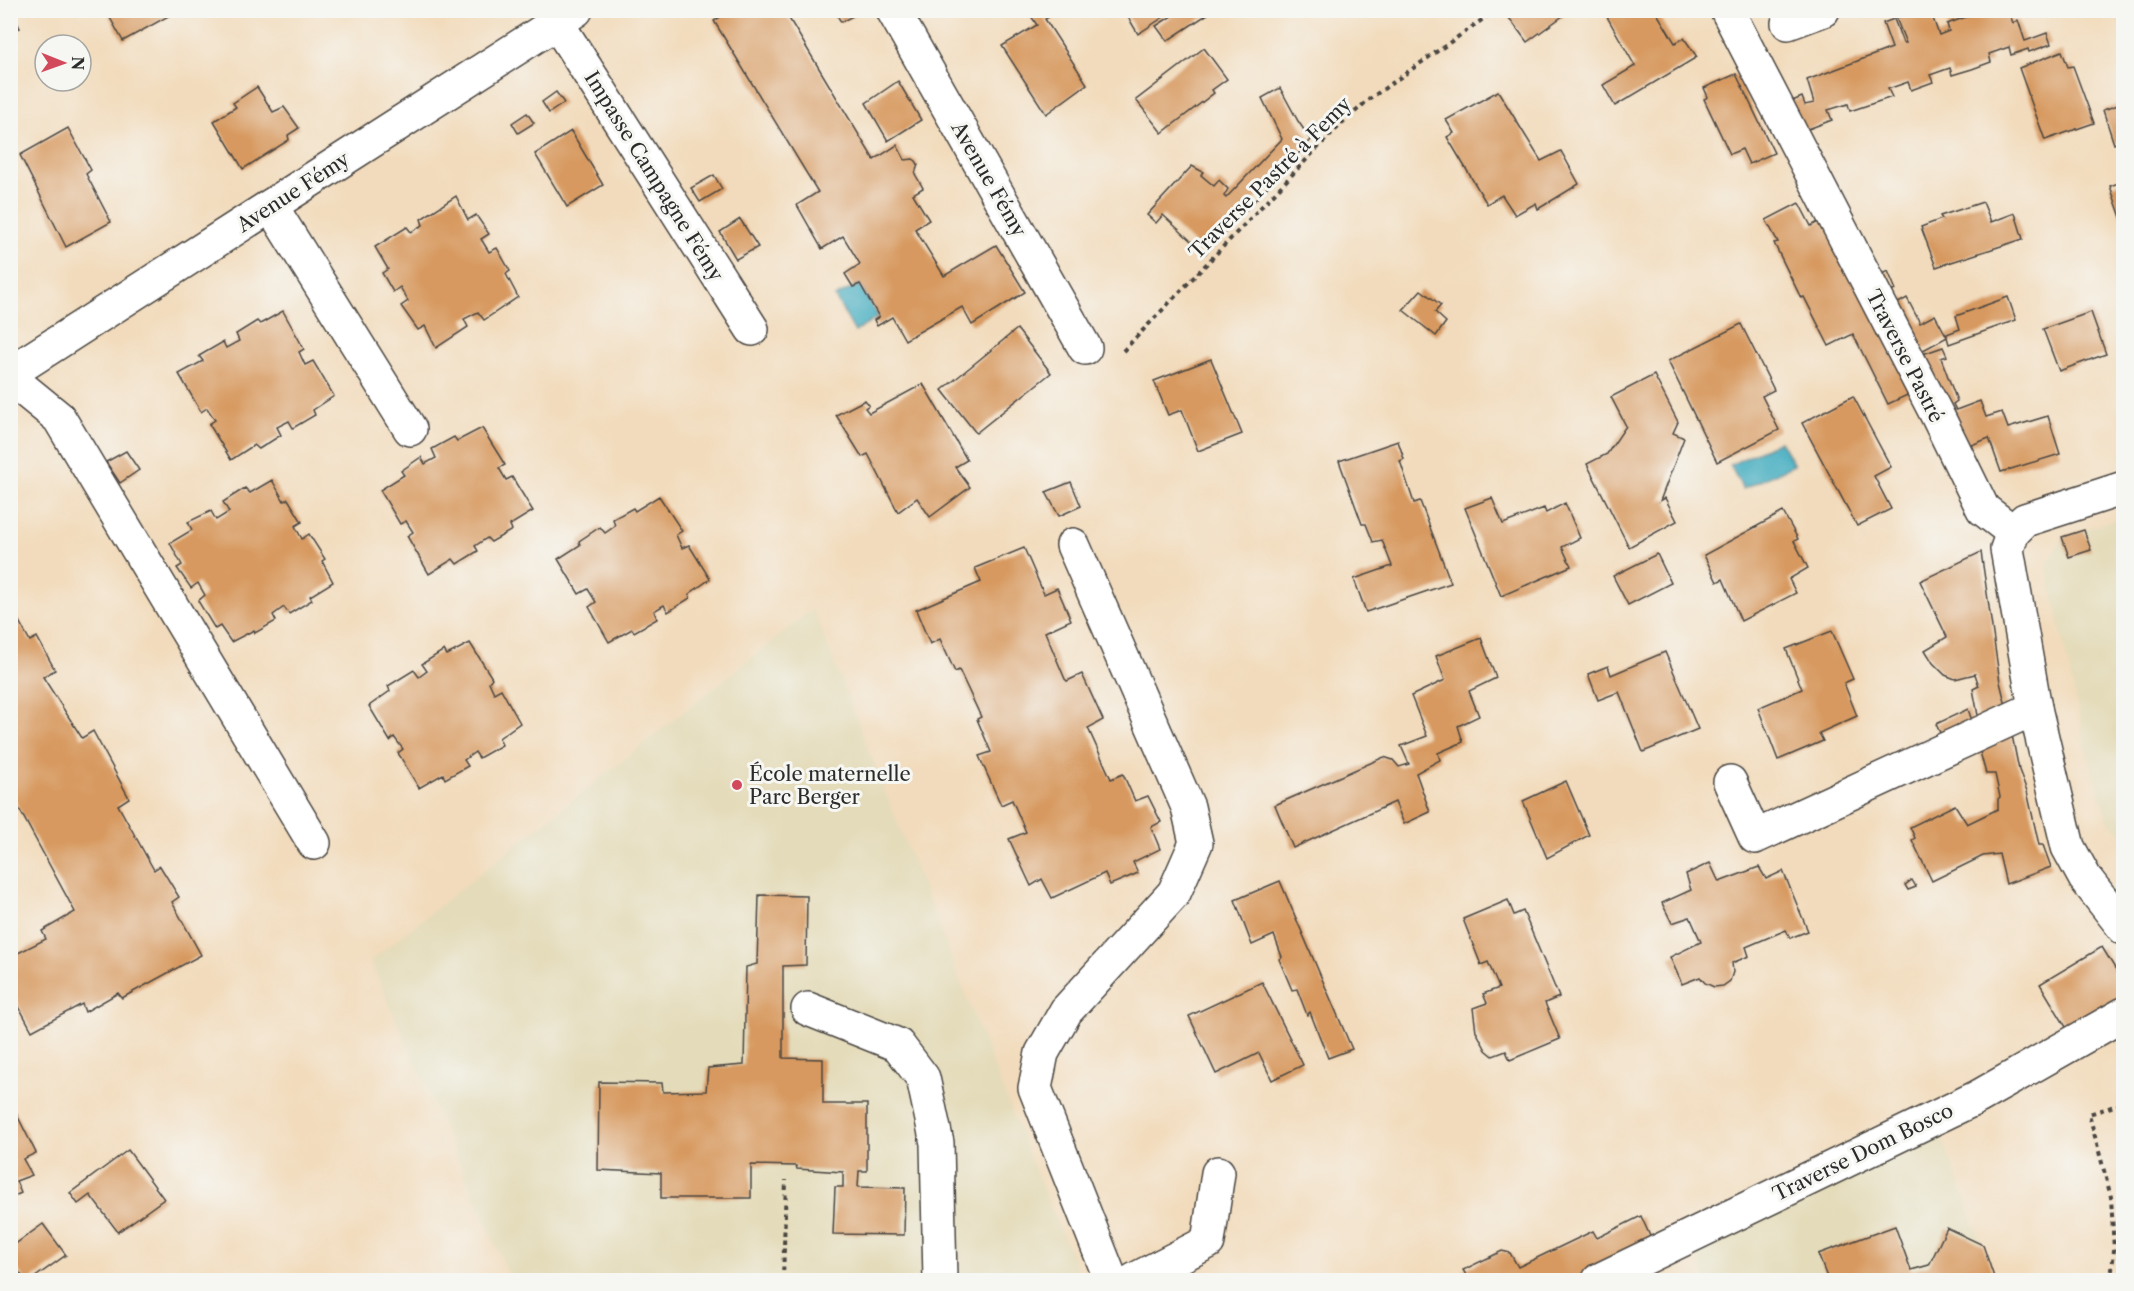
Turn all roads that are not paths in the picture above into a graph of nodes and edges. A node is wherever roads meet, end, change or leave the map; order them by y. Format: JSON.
{"nodes":[{"id":1,"x":893,"y":10,"type":"edge"},
{"id":2,"x":1727,"y":10,"type":"edge"},
{"id":3,"x":1823,"y":10,"type":"edge"},
{"id":4,"x":567,"y":17,"type":"edge"},
{"id":5,"x":1788,"y":23,"type":"dead end"},
{"id":6,"x":271,"y":206,"type":"junction"},
{"id":7,"x":752,"y":329,"type":"dead end"},
{"id":8,"x":1085,"y":348,"type":"road end"},
{"id":9,"x":10,"y":373,"type":"edge"},
{"id":10,"x":10,"y":378,"type":"edge"},
{"id":11,"x":410,"y":429,"type":"dead end"},
{"id":12,"x":2124,"y":488,"type":"edge"},
{"id":13,"x":2013,"y":532,"type":"junction"},
{"id":14,"x":1073,"y":544,"type":"dead end"},
{"id":15,"x":2035,"y":708,"type":"junction"},
{"id":16,"x":1730,"y":782,"type":"dead end"},
{"id":17,"x":314,"y":843,"type":"dead end"},
{"id":18,"x":2124,"y":928,"type":"edge"},
{"id":19,"x":808,"y":1009,"type":"dead end"},
{"id":20,"x":2124,"y":1014,"type":"edge"},
{"id":21,"x":1218,"y":1173,"type":"dead end"},
{"id":22,"x":940,"y":1281,"type":"edge"},
{"id":23,"x":1111,"y":1281,"type":"edge"},
{"id":24,"x":1134,"y":1281,"type":"edge"},
{"id":25,"x":1599,"y":1281,"type":"edge"}],
"edges":[{"from":1,"to":8,"type":"street","name":"Avenue Fémy"},
{"from":2,"to":13,"type":"street","name":"Traverse Pastré"},
{"from":3,"to":5,"type":"street"},
{"from":4,"to":6,"type":"street","name":"Avenue Fémy"},
{"from":4,"to":7,"type":"street","name":"Impasse Campagne Fémy"},
{"from":6,"to":9,"type":"street","name":"Avenue Fémy"},
{"from":6,"to":11,"type":"street"},
{"from":10,"to":17,"type":"street"},
{"from":12,"to":13,"type":"street"},
{"from":13,"to":15,"type":"street"},
{"from":14,"to":23,"type":"street"},
{"from":15,"to":16,"type":"street"},
{"from":15,"to":18,"type":"street"},
{"from":19,"to":22,"type":"street"},
{"from":20,"to":25,"type":"street","name":"Traverse Dom Bosco"},
{"from":21,"to":24,"type":"street"}]}
